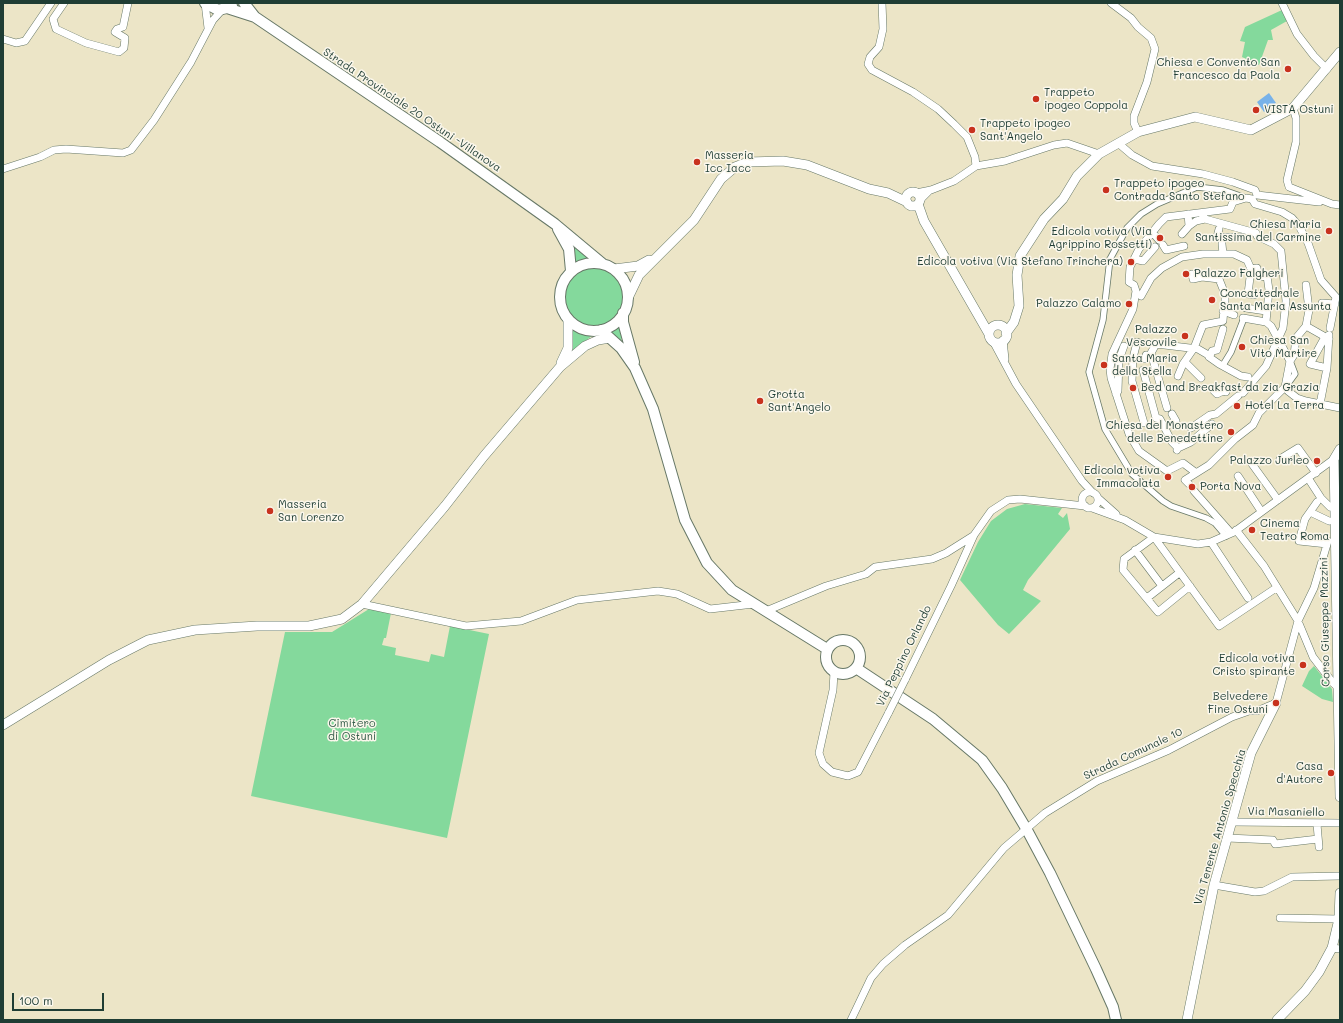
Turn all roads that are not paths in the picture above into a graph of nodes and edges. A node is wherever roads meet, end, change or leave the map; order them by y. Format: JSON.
{"nodes":[{"id":1,"x":51,"y":3,"type":"edge"},
{"id":2,"x":64,"y":3,"type":"edge"},
{"id":3,"x":128,"y":3,"type":"edge"},
{"id":4,"x":205,"y":3,"type":"edge"},
{"id":5,"x":244,"y":3,"type":"edge"},
{"id":6,"x":882,"y":3,"type":"edge"},
{"id":7,"x":1111,"y":3,"type":"edge"},
{"id":8,"x":1282,"y":3,"type":"edge"},
{"id":9,"x":228,"y":7,"type":"edge"},
{"id":10,"x":256,"y":17,"type":"junction"},
{"id":11,"x":208,"y":29,"type":"junction"},
{"id":12,"x":3,"y":40,"type":"edge"},
{"id":13,"x":1340,"y":52,"type":"edge"},
{"id":14,"x":1327,"y":69,"type":"junction"},
{"id":15,"x":1293,"y":108,"type":"junction"},
{"id":16,"x":1138,"y":132,"type":"junction"},
{"id":17,"x":1118,"y":143,"type":"junction"},
{"id":18,"x":1099,"y":154,"type":"junction"},
{"id":19,"x":976,"y":166,"type":"junction"},
{"id":20,"x":3,"y":169,"type":"edge"},
{"id":21,"x":1252,"y":197,"type":"junction"},
{"id":22,"x":914,"y":200,"type":"junction"},
{"id":23,"x":1332,"y":204,"type":"junction"},
{"id":24,"x":1340,"y":205,"type":"edge"},
{"id":25,"x":1188,"y":214,"type":"junction"},
{"id":26,"x":1203,"y":216,"type":"junction"},
{"id":27,"x":555,"y":224,"type":"junction"},
{"id":28,"x":1189,"y":226,"type":"junction"},
{"id":29,"x":1219,"y":229,"type":"dead end"},
{"id":30,"x":1152,"y":232,"type":"junction"},
{"id":31,"x":1182,"y":234,"type":"dead end"},
{"id":32,"x":1241,"y":237,"type":"dead end"},
{"id":33,"x":1223,"y":241,"type":"junction"},
{"id":34,"x":1155,"y":247,"type":"dead end"},
{"id":35,"x":1223,"y":254,"type":"junction"},
{"id":36,"x":658,"y":256,"type":"junction"},
{"id":37,"x":1187,"y":256,"type":"junction"},
{"id":38,"x":1134,"y":259,"type":"junction"},
{"id":39,"x":604,"y":264,"type":"junction"},
{"id":40,"x":614,"y":269,"type":"junction"},
{"id":41,"x":1251,"y":269,"type":"junction"},
{"id":42,"x":571,"y":271,"type":"junction"},
{"id":43,"x":1192,"y":274,"type":"dead end"},
{"id":44,"x":1306,"y":284,"type":"dead end"},
{"id":45,"x":1251,"y":294,"type":"dead end"},
{"id":46,"x":1142,"y":296,"type":"dead end"},
{"id":47,"x":628,"y":298,"type":"junction"},
{"id":48,"x":1322,"y":303,"type":"dead end"},
{"id":49,"x":1337,"y":306,"type":"edge"},
{"id":50,"x":1224,"y":307,"type":"junction"},
{"id":51,"x":1246,"y":308,"type":"dead end"},
{"id":52,"x":1266,"y":311,"type":"junction"},
{"id":53,"x":623,"y":313,"type":"junction"},
{"id":54,"x":1234,"y":315,"type":"dead end"},
{"id":55,"x":1015,"y":318,"type":"junction"},
{"id":56,"x":1244,"y":318,"type":"joint"},
{"id":57,"x":568,"y":319,"type":"junction"},
{"id":58,"x":1266,"y":322,"type":"junction"},
{"id":59,"x":1222,"y":326,"type":"junction"},
{"id":60,"x":1306,"y":326,"type":"junction"},
{"id":61,"x":599,"y":330,"type":"junction"},
{"id":62,"x":994,"y":332,"type":"junction"},
{"id":63,"x":1328,"y":335,"type":"junction"},
{"id":64,"x":1005,"y":337,"type":"junction"},
{"id":65,"x":610,"y":338,"type":"junction"},
{"id":66,"x":1278,"y":340,"type":"junction"},
{"id":67,"x":1137,"y":342,"type":"dead end"},
{"id":68,"x":585,"y":346,"type":"junction"},
{"id":69,"x":1124,"y":346,"type":"dead end"},
{"id":70,"x":1194,"y":348,"type":"junction"},
{"id":71,"x":1210,"y":356,"type":"junction"},
{"id":72,"x":1290,"y":361,"type":"junction"},
{"id":73,"x":1185,"y":362,"type":"junction"},
{"id":74,"x":1006,"y":365,"type":"junction"},
{"id":75,"x":1223,"y":365,"type":"junction"},
{"id":76,"x":560,"y":367,"type":"junction"},
{"id":77,"x":635,"y":368,"type":"junction"},
{"id":78,"x":1327,"y":368,"type":"junction"},
{"id":79,"x":1143,"y":370,"type":"dead end"},
{"id":80,"x":1178,"y":376,"type":"dead end"},
{"id":81,"x":1248,"y":377,"type":"dead end"},
{"id":82,"x":1202,"y":378,"type":"dead end"},
{"id":83,"x":1285,"y":387,"type":"junction"},
{"id":84,"x":1214,"y":391,"type":"dead end"},
{"id":85,"x":1226,"y":392,"type":"dead end"},
{"id":86,"x":1116,"y":394,"type":"junction"},
{"id":87,"x":1320,"y":404,"type":"junction"},
{"id":88,"x":1167,"y":408,"type":"dead end"},
{"id":89,"x":1340,"y":408,"type":"edge"},
{"id":90,"x":1172,"y":414,"type":"dead end"},
{"id":91,"x":1144,"y":423,"type":"dead end"},
{"id":92,"x":1212,"y":424,"type":"dead end"},
{"id":93,"x":1164,"y":427,"type":"junction"},
{"id":94,"x":1191,"y":428,"type":"dead end"},
{"id":95,"x":1340,"y":450,"type":"edge"},
{"id":96,"x":1280,"y":459,"type":"dead end"},
{"id":97,"x":1252,"y":464,"type":"dead end"},
{"id":98,"x":1336,"y":464,"type":"edge"},
{"id":99,"x":1195,"y":472,"type":"junction"},
{"id":100,"x":1316,"y":473,"type":"junction"},
{"id":101,"x":1238,"y":476,"type":"dead end"},
{"id":102,"x":1308,"y":478,"type":"junction"},
{"id":103,"x":1082,"y":481,"type":"junction"},
{"id":104,"x":1187,"y":482,"type":"dead end"},
{"id":105,"x":1194,"y":491,"type":"dead end"},
{"id":106,"x":1096,"y":495,"type":"junction"},
{"id":107,"x":1278,"y":500,"type":"junction"},
{"id":108,"x":1317,"y":502,"type":"dead end"},
{"id":109,"x":1084,"y":503,"type":"junction"},
{"id":110,"x":1330,"y":507,"type":"dead end"},
{"id":111,"x":1261,"y":511,"type":"junction"},
{"id":112,"x":1310,"y":512,"type":"junction"},
{"id":113,"x":1125,"y":520,"type":"junction"},
{"id":114,"x":1329,"y":521,"type":"dead end"},
{"id":115,"x":1231,"y":533,"type":"junction"},
{"id":116,"x":1338,"y":533,"type":"edge"},
{"id":117,"x":974,"y":536,"type":"junction"},
{"id":118,"x":1154,"y":537,"type":"junction"},
{"id":119,"x":1211,"y":542,"type":"junction"},
{"id":120,"x":1135,"y":550,"type":"junction"},
{"id":121,"x":1338,"y":559,"type":"edge"},
{"id":122,"x":1179,"y":573,"type":"junction"},
{"id":123,"x":1338,"y":579,"type":"edge"},
{"id":124,"x":1162,"y":586,"type":"junction"},
{"id":125,"x":1190,"y":586,"type":"junction"},
{"id":126,"x":1276,"y":588,"type":"junction"},
{"id":127,"x":1146,"y":598,"type":"junction"},
{"id":128,"x":1248,"y":598,"type":"dead end"},
{"id":129,"x":1338,"y":600,"type":"edge"},
{"id":130,"x":362,"y":604,"type":"junction"},
{"id":131,"x":754,"y":604,"type":"junction"},
{"id":132,"x":766,"y":611,"type":"junction"},
{"id":133,"x":1298,"y":622,"type":"junction"},
{"id":134,"x":1339,"y":646,"type":"edge"},
{"id":135,"x":828,"y":649,"type":"junction"},
{"id":136,"x":856,"y":668,"type":"junction"},
{"id":137,"x":834,"y":672,"type":"junction"},
{"id":138,"x":1339,"y":689,"type":"edge"},
{"id":139,"x":1276,"y":703,"type":"junction"},
{"id":140,"x":3,"y":725,"type":"edge"},
{"id":141,"x":1340,"y":732,"type":"edge"},
{"id":142,"x":1340,"y":749,"type":"edge"},
{"id":143,"x":1340,"y":767,"type":"edge"},
{"id":144,"x":1340,"y":797,"type":"edge"},
{"id":145,"x":1232,"y":822,"type":"junction"},
{"id":146,"x":1340,"y":823,"type":"edge"},
{"id":147,"x":1317,"y":824,"type":"junction"},
{"id":148,"x":1027,"y":830,"type":"junction"},
{"id":149,"x":1228,"y":838,"type":"junction"},
{"id":150,"x":1340,"y":876,"type":"edge"},
{"id":151,"x":1214,"y":885,"type":"junction"},
{"id":152,"x":1340,"y":893,"type":"edge"},
{"id":153,"x":1280,"y":918,"type":"dead end"},
{"id":154,"x":1339,"y":919,"type":"edge"},
{"id":155,"x":1338,"y":934,"type":"edge"},
{"id":156,"x":1336,"y":949,"type":"edge"},
{"id":157,"x":851,"y":1020,"type":"edge"},
{"id":158,"x":1116,"y":1020,"type":"edge"},
{"id":159,"x":1187,"y":1020,"type":"edge"},
{"id":160,"x":1277,"y":1020,"type":"edge"}],
"edges":[{"from":1,"to":12,"type":"street"},
{"from":2,"to":3,"type":"street"},
{"from":4,"to":9,"type":"main road","name":"Strada Provinciale 20 Ostuni -Villanova"},
{"from":4,"to":11,"type":"street"},
{"from":5,"to":10,"type":"main road","name":"Strada Provinciale 20 Ostuni -Villanova"},
{"from":6,"to":19,"type":"street"},
{"from":7,"to":16,"type":"street"},
{"from":8,"to":14,"type":"street"},
{"from":9,"to":10,"type":"main road","name":"Strada Provinciale 20 Ostuni -Villanova"},
{"from":9,"to":11,"type":"street"},
{"from":10,"to":27,"type":"main road","name":"Strada Provinciale 20 Ostuni -Villanova"},
{"from":11,"to":20,"type":"street"},
{"from":13,"to":14,"type":"street"},
{"from":14,"to":15,"type":"street"},
{"from":15,"to":16,"type":"street"},
{"from":15,"to":23,"type":"street"},
{"from":16,"to":17,"type":"street"},
{"from":17,"to":18,"type":"street"},
{"from":17,"to":21,"type":"street"},
{"from":18,"to":19,"type":"street"},
{"from":18,"to":55,"type":"street"},
{"from":19,"to":22,"type":"street"},
{"from":21,"to":23,"type":"street"},
{"from":21,"to":26,"type":"street"},
{"from":21,"to":49,"type":"street"},
{"from":21,"to":115,"type":"street"},
{"from":22,"to":36,"type":"street"},
{"from":22,"to":62,"type":"street"},
{"from":23,"to":24,"type":"street"},
{"from":25,"to":26,"type":"street"},
{"from":25,"to":28,"type":"street"},
{"from":25,"to":30,"type":"street"},
{"from":26,"to":28,"type":"street"},
{"from":26,"to":66,"type":"street"},
{"from":27,"to":39,"type":"main road","name":"Strada Provinciale 20 Ostuni -Villanova"},
{"from":27,"to":42,"type":"main road"},
{"from":28,"to":31,"type":"street"},
{"from":29,"to":33,"type":"street"},
{"from":30,"to":37,"type":"street"},
{"from":30,"to":38,"type":"street"},
{"from":32,"to":33,"type":"street"},
{"from":33,"to":35,"type":"street"},
{"from":34,"to":38,"type":"street"},
{"from":35,"to":37,"type":"street"},
{"from":35,"to":41,"type":"street"},
{"from":36,"to":40,"type":"street"},
{"from":36,"to":47,"type":"street"},
{"from":37,"to":46,"type":"street"},
{"from":38,"to":86,"type":"street"},
{"from":39,"to":40,"type":"main road"},
{"from":39,"to":42,"type":"main road"},
{"from":40,"to":47,"type":"main road"},
{"from":41,"to":45,"type":"street"},
{"from":41,"to":52,"type":"street"},
{"from":42,"to":57,"type":"main road"},
{"from":43,"to":50,"type":"street"},
{"from":44,"to":60,"type":"street"},
{"from":47,"to":53,"type":"main road"},
{"from":48,"to":49,"type":"street"},
{"from":49,"to":63,"type":"street"},
{"from":50,"to":54,"type":"street"},
{"from":50,"to":59,"type":"street"},
{"from":51,"to":52,"type":"street"},
{"from":52,"to":58,"type":"street"},
{"from":53,"to":61,"type":"main road"},
{"from":53,"to":77,"type":"main road"},
{"from":55,"to":62,"type":"street"},
{"from":55,"to":64,"type":"street"},
{"from":56,"to":58,"type":"street"},
{"from":56,"to":75,"type":"street"},
{"from":57,"to":61,"type":"main road"},
{"from":57,"to":76,"type":"street"},
{"from":58,"to":66,"type":"street"},
{"from":59,"to":70,"type":"street"},
{"from":59,"to":71,"type":"street"},
{"from":60,"to":63,"type":"street"},
{"from":60,"to":72,"type":"street"},
{"from":61,"to":65,"type":"main road"},
{"from":61,"to":68,"type":"street"},
{"from":62,"to":64,"type":"street"},
{"from":62,"to":64,"type":"street"},
{"from":62,"to":74,"type":"street","name":"Via Peppino Orlando"},
{"from":63,"to":78,"type":"street"},
{"from":63,"to":78,"type":"street"},
{"from":64,"to":74,"type":"street"},
{"from":65,"to":68,"type":"street"},
{"from":65,"to":77,"type":"main road"},
{"from":66,"to":72,"type":"street"},
{"from":66,"to":94,"type":"street"},
{"from":67,"to":91,"type":"street"},
{"from":68,"to":76,"type":"street"},
{"from":69,"to":86,"type":"street"},
{"from":70,"to":71,"type":"street"},
{"from":70,"to":73,"type":"street"},
{"from":70,"to":88,"type":"street"},
{"from":71,"to":75,"type":"street"},
{"from":72,"to":83,"type":"street"},
{"from":73,"to":80,"type":"street"},
{"from":73,"to":82,"type":"street"},
{"from":74,"to":103,"type":"street","name":"Via Peppino Orlando"},
{"from":75,"to":81,"type":"street"},
{"from":76,"to":130,"type":"street"},
{"from":77,"to":131,"type":"main road"},
{"from":78,"to":87,"type":"street"},
{"from":79,"to":93,"type":"street"},
{"from":83,"to":87,"type":"street"},
{"from":83,"to":99,"type":"street"},
{"from":84,"to":85,"type":"street"},
{"from":86,"to":99,"type":"street"},
{"from":87,"to":89,"type":"street"},
{"from":90,"to":93,"type":"street"},
{"from":92,"to":93,"type":"street"},
{"from":95,"to":98,"type":"street"},
{"from":96,"to":100,"type":"street"},
{"from":97,"to":107,"type":"street"},
{"from":98,"to":100,"type":"street","name":"Via Peppino Orlando"},
{"from":98,"to":116,"type":"street","name":"Corso Giuseppe Mazzini"},
{"from":99,"to":104,"type":"street"},
{"from":100,"to":102,"type":"street","name":"Via Peppino Orlando"},
{"from":101,"to":111,"type":"street"},
{"from":102,"to":107,"type":"street","name":"Via Peppino Orlando"},
{"from":102,"to":110,"type":"street"},
{"from":103,"to":106,"type":"street","name":"Via Peppino Orlando"},
{"from":103,"to":109,"type":"street"},
{"from":105,"to":115,"type":"street"},
{"from":106,"to":109,"type":"street"},
{"from":106,"to":109,"type":"street"},
{"from":106,"to":113,"type":"street","name":"Via Peppino Orlando"},
{"from":107,"to":111,"type":"street","name":"Via Peppino Orlando"},
{"from":108,"to":112,"type":"street"},
{"from":109,"to":113,"type":"street","name":"Via Peppino Orlando"},
{"from":109,"to":117,"type":"street","name":"Via Peppino Orlando"},
{"from":111,"to":115,"type":"street","name":"Via Peppino Orlando"},
{"from":112,"to":114,"type":"street"},
{"from":112,"to":133,"type":"street","name":"Via Tenente Antonio Specchia"},
{"from":113,"to":118,"type":"street","name":"Via Peppino Orlando"},
{"from":115,"to":119,"type":"street","name":"Via Peppino Orlando"},
{"from":115,"to":126,"type":"street"},
{"from":116,"to":121,"type":"street","name":"Corso Giuseppe Mazzini"},
{"from":117,"to":132,"type":"street"},
{"from":117,"to":137,"type":"street","name":"Via Peppino Orlando","bridge":true},
{"from":118,"to":119,"type":"street","name":"Via Peppino Orlando"},
{"from":118,"to":120,"type":"street"},
{"from":118,"to":122,"type":"street"},
{"from":119,"to":128,"type":"street"},
{"from":120,"to":124,"type":"street"},
{"from":120,"to":127,"type":"street"},
{"from":121,"to":123,"type":"street","name":"Corso Giuseppe Mazzini"},
{"from":122,"to":124,"type":"street"},
{"from":122,"to":125,"type":"street"},
{"from":123,"to":129,"type":"street","name":"Corso Giuseppe Mazzini"},
{"from":124,"to":127,"type":"street"},
{"from":125,"to":126,"type":"street"},
{"from":125,"to":127,"type":"street"},
{"from":126,"to":133,"type":"street"},
{"from":129,"to":134,"type":"street","name":"Corso Giuseppe Mazzini"},
{"from":130,"to":131,"type":"street"},
{"from":130,"to":140,"type":"street"},
{"from":131,"to":132,"type":"main road"},
{"from":132,"to":135,"type":"main road"},
{"from":133,"to":138,"type":"street"},
{"from":133,"to":139,"type":"street","name":"Via Tenente Antonio Specchia"},
{"from":134,"to":138,"type":"street","name":"Corso Giuseppe Mazzini"},
{"from":135,"to":136,"type":"main road"},
{"from":135,"to":137,"type":"main road"},
{"from":136,"to":137,"type":"main road"},
{"from":136,"to":148,"type":"main road"},
{"from":138,"to":141,"type":"street","name":"Corso Giuseppe Mazzini"},
{"from":139,"to":145,"type":"street","name":"Via Tenente Antonio Specchia"},
{"from":139,"to":148,"type":"street","name":"Strada Comunale 10"},
{"from":141,"to":142,"type":"street","name":"Corso Giuseppe Mazzini"},
{"from":142,"to":143,"type":"street","name":"Corso Giuseppe Mazzini"},
{"from":143,"to":144,"type":"street","name":"Corso Giuseppe Mazzini"},
{"from":145,"to":147,"type":"street","name":"Via Masaniello"},
{"from":145,"to":149,"type":"street","name":"Via Tenente Antonio Specchia"},
{"from":146,"to":147,"type":"street","name":"Via Masaniello"},
{"from":147,"to":149,"type":"street"},
{"from":148,"to":157,"type":"street","name":"Strada Comunale 10"},
{"from":148,"to":158,"type":"main road"},
{"from":149,"to":151,"type":"street","name":"Via Tenente Antonio Specchia"},
{"from":150,"to":151,"type":"street"},
{"from":151,"to":159,"type":"street","name":"Via Tenente Antonio Specchia"},
{"from":152,"to":154,"type":"street"},
{"from":153,"to":154,"type":"street"},
{"from":154,"to":155,"type":"street"},
{"from":155,"to":156,"type":"street"},
{"from":156,"to":160,"type":"street"}]}
